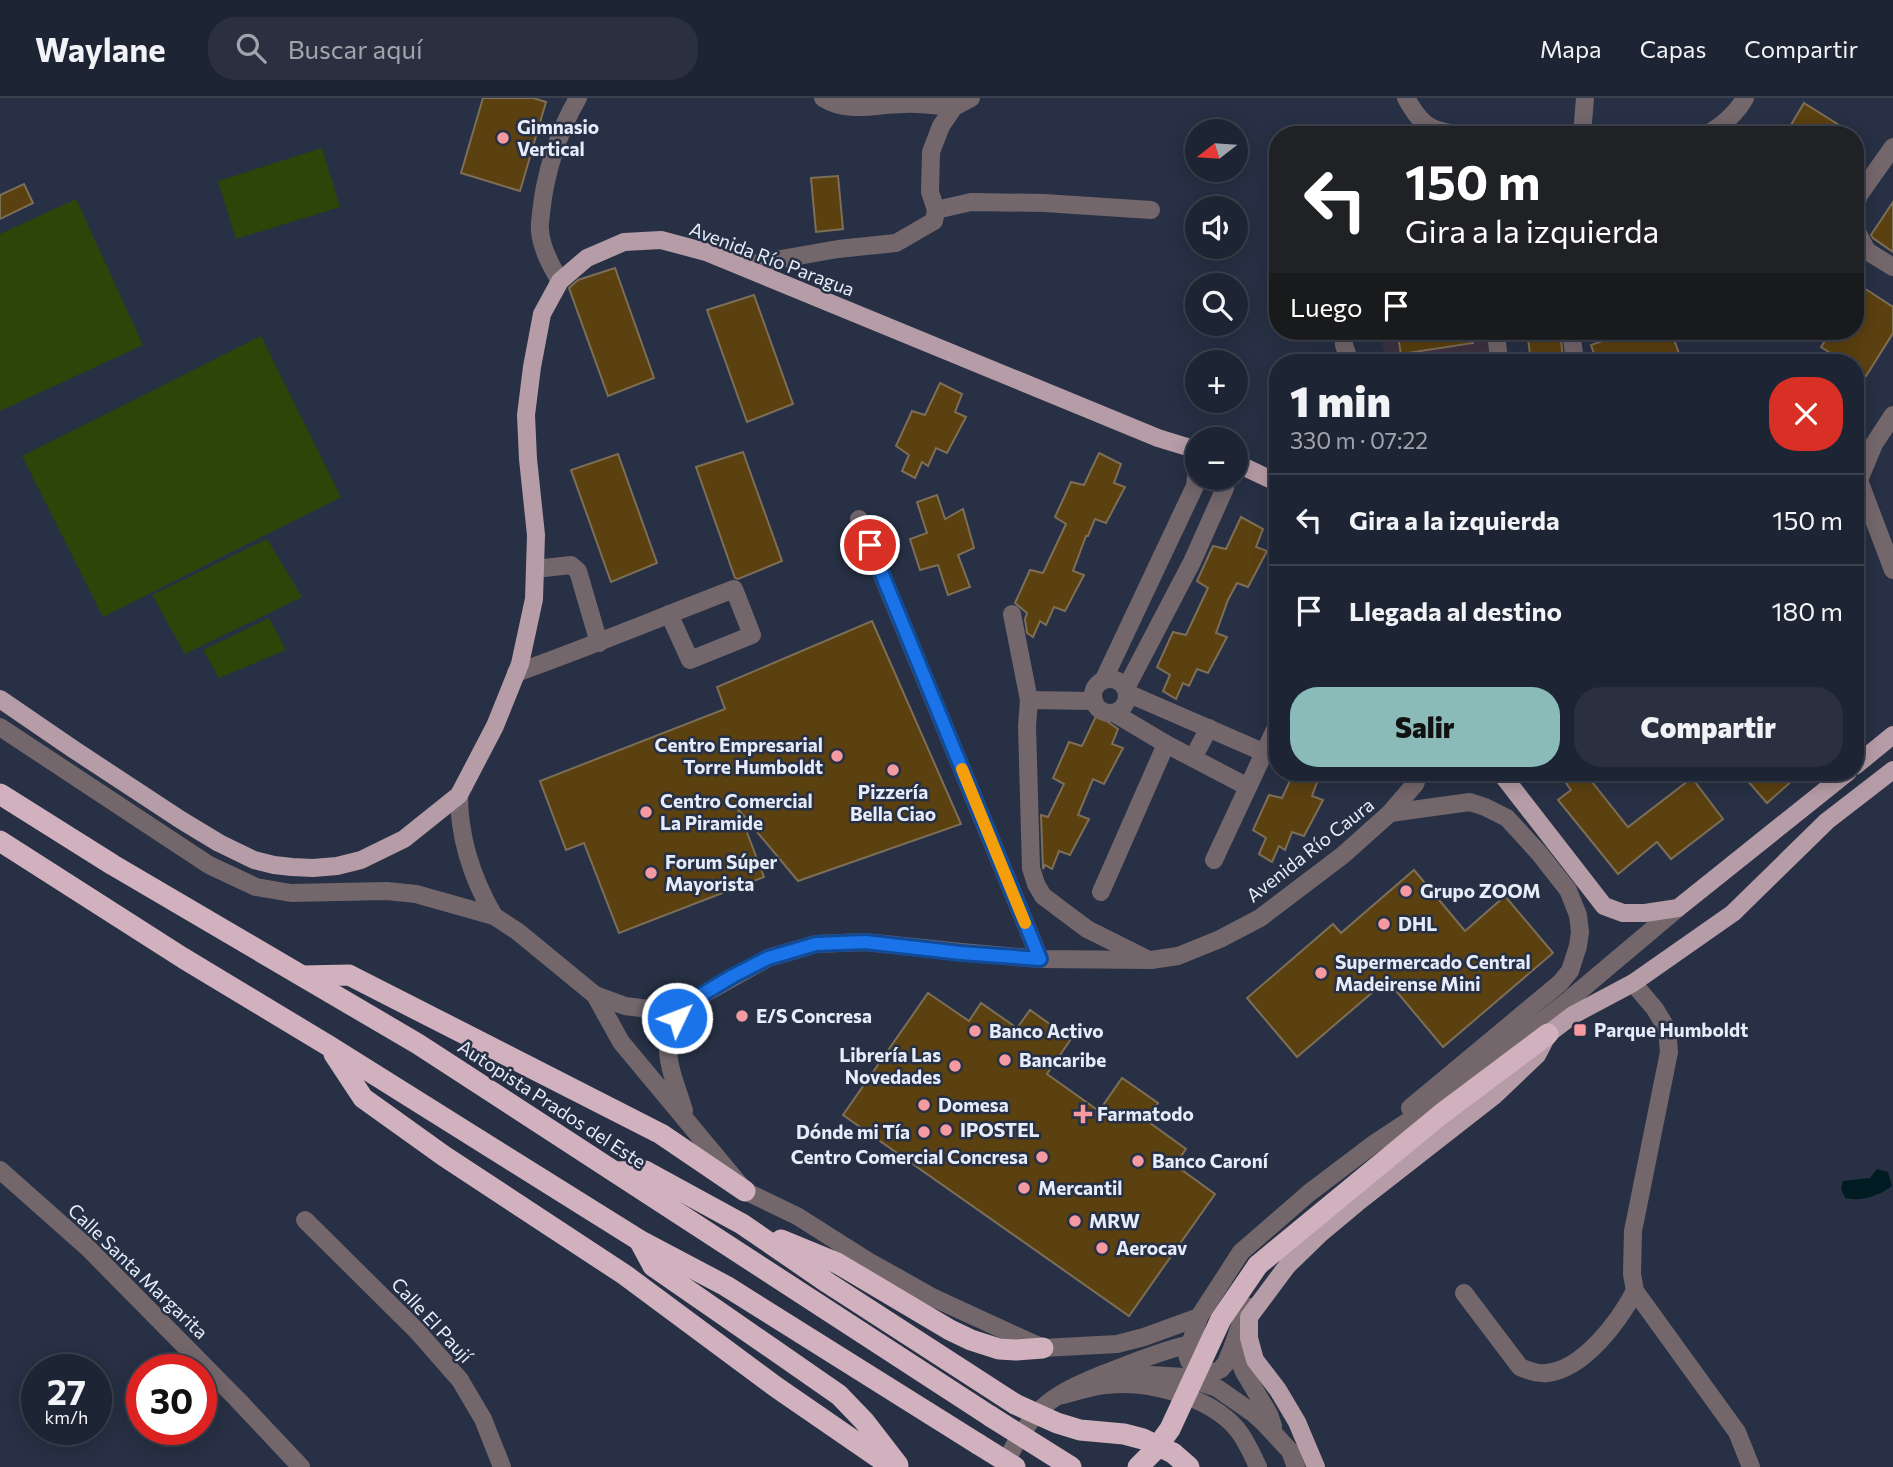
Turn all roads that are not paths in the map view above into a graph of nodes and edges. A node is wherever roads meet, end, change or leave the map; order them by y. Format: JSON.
{"nodes":[{"id":1,"x":578,"y":98,"type":"edge"},
{"id":2,"x":823,"y":98,"type":"edge"},
{"id":3,"x":971,"y":98,"type":"edge"},
{"id":4,"x":1406,"y":98,"type":"edge"},
{"id":5,"x":1585,"y":98,"type":"edge"},
{"id":6,"x":1745,"y":98,"type":"edge"},
{"id":7,"x":954,"y":107,"type":"junction"},
{"id":8,"x":1427,"y":126,"type":"edge"},
{"id":9,"x":1583,"y":126,"type":"edge"},
{"id":10,"x":1718,"y":126,"type":"edge"},
{"id":11,"x":1893,"y":147,"type":"edge"},
{"id":12,"x":1864,"y":187,"type":"edge"},
{"id":13,"x":936,"y":210,"type":"junction"},
{"id":14,"x":1151,"y":210,"type":"dead end"},
{"id":15,"x":1864,"y":245,"type":"edge"},
{"id":16,"x":741,"y":266,"type":"junction"},
{"id":17,"x":1893,"y":267,"type":"edge"},
{"id":18,"x":560,"y":281,"type":"junction"},
{"id":19,"x":1893,"y":415,"type":"edge"},
{"id":20,"x":1185,"y":446,"type":"edge"},
{"id":21,"x":1864,"y":463,"type":"edge"},
{"id":22,"x":1248,"y":468,"type":"edge"},
{"id":23,"x":1269,"y":478,"type":"edge"},
{"id":24,"x":1193,"y":490,"type":"edge"},
{"id":25,"x":1224,"y":490,"type":"edge"},
{"id":26,"x":1864,"y":498,"type":"edge"},
{"id":27,"x":859,"y":519,"type":"dead end"},
{"id":28,"x":1164,"y":552,"type":"junction"},
{"id":29,"x":1192,"y":562,"type":"junction"},
{"id":30,"x":535,"y":569,"type":"junction"},
{"id":31,"x":1893,"y":570,"type":"edge"},
{"id":32,"x":669,"y":614,"type":"junction"},
{"id":33,"x":1012,"y":614,"type":"dead end"},
{"id":34,"x":600,"y":643,"type":"junction"},
{"id":35,"x":516,"y":673,"type":"junction"},
{"id":36,"x":1104,"y":679,"type":"junction"},
{"id":37,"x":1126,"y":690,"type":"junction"},
{"id":38,"x":0,"y":699,"type":"edge"},
{"id":39,"x":1029,"y":700,"type":"junction"},
{"id":40,"x":1094,"y":701,"type":"junction"},
{"id":41,"x":1114,"y":713,"type":"junction"},
{"id":42,"x":0,"y":727,"type":"edge"},
{"id":43,"x":1209,"y":728,"type":"junction"},
{"id":44,"x":1893,"y":735,"type":"edge"},
{"id":45,"x":1269,"y":742,"type":"edge"},
{"id":46,"x":1166,"y":744,"type":"junction"},
{"id":47,"x":1264,"y":752,"type":"junction"},
{"id":48,"x":1193,"y":758,"type":"junction"},
{"id":49,"x":1864,"y":759,"type":"edge"},
{"id":50,"x":1893,"y":770,"type":"edge"},
{"id":51,"x":1416,"y":781,"type":"edge"},
{"id":52,"x":1507,"y":781,"type":"edge"},
{"id":53,"x":1837,"y":781,"type":"edge"},
{"id":54,"x":1248,"y":787,"type":"junction"},
{"id":55,"x":3,"y":794,"type":"edge"},
{"id":56,"x":459,"y":795,"type":"junction"},
{"id":57,"x":1390,"y":813,"type":"junction"},
{"id":58,"x":0,"y":841,"type":"edge"},
{"id":59,"x":1214,"y":860,"type":"dead end"},
{"id":60,"x":1101,"y":892,"type":"dead end"},
{"id":61,"x":1678,"y":908,"type":"junction"},
{"id":62,"x":494,"y":916,"type":"junction"},
{"id":63,"x":1040,"y":959,"type":"junction"},
{"id":64,"x":1150,"y":960,"type":"junction"},
{"id":65,"x":303,"y":976,"type":"junction"},
{"id":66,"x":1633,"y":983,"type":"junction"},
{"id":67,"x":595,"y":995,"type":"junction"},
{"id":68,"x":686,"y":1004,"type":"junction"},
{"id":69,"x":1548,"y":1034,"type":"junction"},
{"id":70,"x":329,"y":1046,"type":"junction"},
{"id":71,"x":687,"y":1121,"type":"junction"},
{"id":72,"x":1375,"y":1143,"type":"junction"},
{"id":73,"x":0,"y":1170,"type":"edge"},
{"id":74,"x":616,"y":1172,"type":"junction"},
{"id":75,"x":749,"y":1192,"type":"junction"},
{"id":76,"x":305,"y":1220,"type":"dead end"},
{"id":77,"x":741,"y":1224,"type":"junction"},
{"id":78,"x":639,"y":1240,"type":"junction"},
{"id":79,"x":1270,"y":1287,"type":"junction"},
{"id":80,"x":1635,"y":1291,"type":"junction"},
{"id":81,"x":1464,"y":1293,"type":"dead end"},
{"id":82,"x":1199,"y":1317,"type":"junction"},
{"id":83,"x":1190,"y":1344,"type":"junction"},
{"id":84,"x":1233,"y":1346,"type":"junction"},
{"id":85,"x":1043,"y":1348,"type":"junction"},
{"id":86,"x":1103,"y":1374,"type":"junction"},
{"id":87,"x":1058,"y":1396,"type":"junction"},
{"id":88,"x":1276,"y":1436,"type":"junction"},
{"id":89,"x":1181,"y":1460,"type":"edge"},
{"id":90,"x":301,"y":1467,"type":"edge"},
{"id":91,"x":502,"y":1467,"type":"edge"},
{"id":92,"x":892,"y":1467,"type":"edge"},
{"id":93,"x":900,"y":1467,"type":"edge"},
{"id":94,"x":1004,"y":1467,"type":"edge"},
{"id":95,"x":1015,"y":1467,"type":"edge"},
{"id":96,"x":1071,"y":1467,"type":"edge"},
{"id":97,"x":1138,"y":1467,"type":"edge"},
{"id":98,"x":1258,"y":1467,"type":"edge"},
{"id":99,"x":1296,"y":1467,"type":"edge"},
{"id":100,"x":1316,"y":1467,"type":"edge"},
{"id":101,"x":1751,"y":1467,"type":"edge"}],
"edges":[{"from":1,"to":18,"type":"street"},
{"from":2,"to":7,"type":"street"},
{"from":3,"to":7,"type":"street"},
{"from":4,"to":8,"type":"street"},
{"from":5,"to":9,"type":"street"},
{"from":6,"to":10,"type":"street"},
{"from":7,"to":13,"type":"street"},
{"from":11,"to":12,"type":"street"},
{"from":13,"to":14,"type":"street"},
{"from":13,"to":16,"type":"street"},
{"from":15,"to":17,"type":"street"},
{"from":16,"to":18,"type":"main road","name":"Avenida Río Paragua"},
{"from":16,"to":20,"type":"main road","name":"Avenida Río Paragua"},
{"from":18,"to":30,"type":"main road","name":"Avenida Río Paragua"},
{"from":19,"to":21,"type":"street"},
{"from":22,"to":23,"type":"main road"},
{"from":24,"to":28,"type":"street"},
{"from":25,"to":29,"type":"street"},
{"from":26,"to":31,"type":"street"},
{"from":27,"to":63,"type":"street"},
{"from":28,"to":29,"type":"street"},
{"from":28,"to":36,"type":"street"},
{"from":29,"to":37,"type":"street"},
{"from":30,"to":34,"type":"street"},
{"from":30,"to":35,"type":"main road","name":"Avenida Río Paragua"},
{"from":32,"to":32,"type":"street"},
{"from":32,"to":34,"type":"street"},
{"from":33,"to":39,"type":"street"},
{"from":34,"to":35,"type":"street"},
{"from":35,"to":56,"type":"main road","name":"Avenida Río Paragua"},
{"from":36,"to":37,"type":"street"},
{"from":36,"to":40,"type":"street"},
{"from":37,"to":41,"type":"street"},
{"from":37,"to":43,"type":"street"},
{"from":38,"to":56,"type":"main road"},
{"from":39,"to":40,"type":"street"},
{"from":39,"to":64,"type":"street"},
{"from":40,"to":41,"type":"street"},
{"from":41,"to":46,"type":"street"},
{"from":42,"to":62,"type":"street"},
{"from":43,"to":47,"type":"street"},
{"from":43,"to":48,"type":"street"},
{"from":44,"to":49,"type":"main road"},
{"from":45,"to":47,"type":"street"},
{"from":46,"to":48,"type":"street"},
{"from":46,"to":60,"type":"street"},
{"from":47,"to":54,"type":"street"},
{"from":48,"to":54,"type":"street"},
{"from":50,"to":66,"type":"main road"},
{"from":51,"to":57,"type":"street"},
{"from":52,"to":61,"type":"main road"},
{"from":53,"to":61,"type":"main road"},
{"from":54,"to":59,"type":"street"},
{"from":55,"to":65,"type":"highway","name":"Autopista Prados del Este"},
{"from":56,"to":62,"type":"street"},
{"from":57,"to":64,"type":"street","name":"Avenida Río Caura"},
{"from":57,"to":72,"type":"street","name":"Avenida Río Caura"},
{"from":58,"to":70,"type":"highway"},
{"from":61,"to":72,"type":"street"},
{"from":62,"to":67,"type":"street"},
{"from":63,"to":64,"type":"street","name":"Avenida Río Caura"},
{"from":63,"to":68,"type":"street","name":"Avenida Río Caura"},
{"from":65,"to":74,"type":"highway","name":"Autopista Prados del Este"},
{"from":65,"to":75,"type":"highway"},
{"from":66,"to":69,"type":"main road"},
{"from":66,"to":80,"type":"street"},
{"from":67,"to":68,"type":"street","name":"Avenida Río Caura"},
{"from":67,"to":71,"type":"street"},
{"from":68,"to":71,"type":"street"},
{"from":69,"to":79,"type":"main road"},
{"from":69,"to":97,"type":"highway","bridge":true},
{"from":70,"to":78,"type":"highway"},
{"from":70,"to":92,"type":"highway"},
{"from":71,"to":75,"type":"street"},
{"from":72,"to":82,"type":"street"},
{"from":73,"to":90,"type":"street","name":"Calle Santa Margarita"},
{"from":74,"to":77,"type":"highway"},
{"from":74,"to":96,"type":"highway","name":"Autopista Prados del Este","bridge":true},
{"from":75,"to":85,"type":"street"},
{"from":76,"to":91,"type":"street","name":"Calle El Paují"},
{"from":77,"to":85,"type":"highway"},
{"from":77,"to":89,"type":"highway","bridge":true},
{"from":78,"to":93,"type":"highway"},
{"from":78,"to":95,"type":"highway","bridge":true},
{"from":79,"to":84,"type":"street"},
{"from":79,"to":100,"type":"main road"},
{"from":80,"to":81,"type":"street"},
{"from":80,"to":101,"type":"street"},
{"from":82,"to":83,"type":"street"},
{"from":82,"to":85,"type":"street"},
{"from":83,"to":84,"type":"street"},
{"from":83,"to":86,"type":"street"},
{"from":84,"to":88,"type":"street"},
{"from":86,"to":87,"type":"street"},
{"from":86,"to":88,"type":"street"},
{"from":87,"to":94,"type":"street"},
{"from":87,"to":98,"type":"street"},
{"from":88,"to":99,"type":"street"}]}
